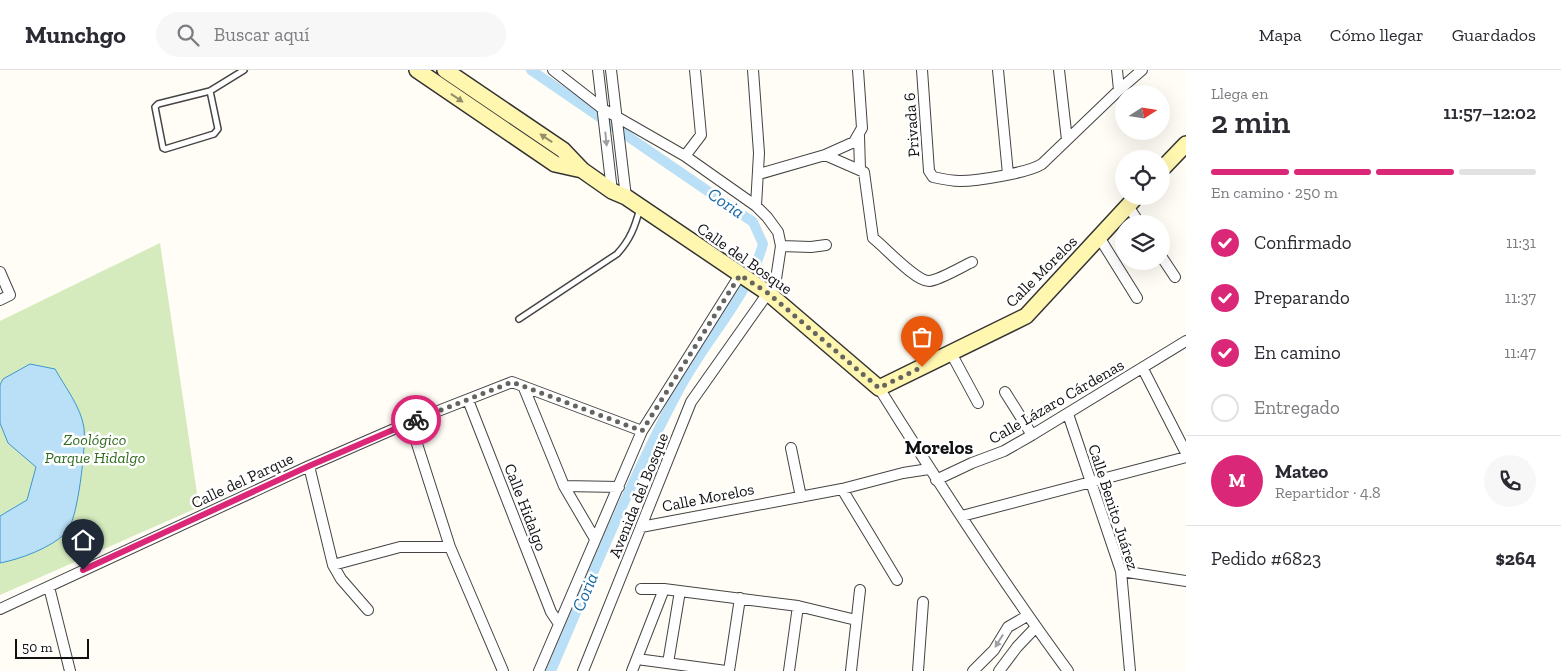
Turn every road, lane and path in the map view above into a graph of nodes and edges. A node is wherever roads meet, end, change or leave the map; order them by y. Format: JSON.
{"nodes":[{"id":1,"x":244,"y":70,"type":"edge"},
{"id":2,"x":417,"y":70,"type":"edge"},
{"id":3,"x":445,"y":70,"type":"edge"},
{"id":4,"x":553,"y":70,"type":"edge"},
{"id":5,"x":598,"y":70,"type":"edge"},
{"id":6,"x":612,"y":70,"type":"edge"},
{"id":7,"x":695,"y":70,"type":"edge"},
{"id":8,"x":753,"y":70,"type":"edge"},
{"id":9,"x":858,"y":70,"type":"edge"},
{"id":10,"x":922,"y":70,"type":"edge"},
{"id":11,"x":998,"y":70,"type":"edge"},
{"id":12,"x":1059,"y":70,"type":"edge"},
{"id":13,"x":1117,"y":70,"type":"edge"},
{"id":14,"x":1142,"y":70,"type":"edge"},
{"id":15,"x":1118,"y":85,"type":"edge"},
{"id":16,"x":1125,"y":85,"type":"edge"},
{"id":17,"x":210,"y":90,"type":"junction"},
{"id":18,"x":1115,"y":94,"type":"edge"},
{"id":19,"x":603,"y":114,"type":"junction"},
{"id":20,"x":618,"y":124,"type":"junction"},
{"id":21,"x":859,"y":136,"type":"junction"},
{"id":22,"x":1067,"y":140,"type":"junction"},
{"id":23,"x":1184,"y":150,"type":"edge"},
{"id":24,"x":825,"y":155,"type":"junction"},
{"id":25,"x":685,"y":156,"type":"junction"},
{"id":26,"x":1170,"y":162,"type":"edge"},
{"id":27,"x":860,"y":169,"type":"junction"},
{"id":28,"x":582,"y":170,"type":"junction"},
{"id":29,"x":758,"y":174,"type":"junction"},
{"id":30,"x":1008,"y":174,"type":"junction"},
{"id":31,"x":619,"y":194,"type":"junction"},
{"id":32,"x":1128,"y":205,"type":"edge"},
{"id":33,"x":756,"y":206,"type":"junction"},
{"id":34,"x":640,"y":207,"type":"junction"},
{"id":35,"x":1099,"y":237,"type":"junction"},
{"id":36,"x":826,"y":245,"type":"dead end"},
{"id":37,"x":781,"y":246,"type":"junction"},
{"id":38,"x":972,"y":262,"type":"dead end"},
{"id":39,"x":1170,"y":270,"type":"edge"},
{"id":40,"x":0,"y":272,"type":"edge"},
{"id":41,"x":1175,"y":277,"type":"dead end"},
{"id":42,"x":753,"y":283,"type":"junction"},
{"id":43,"x":1137,"y":298,"type":"dead end"},
{"id":44,"x":0,"y":300,"type":"edge"},
{"id":45,"x":519,"y":319,"type":"dead end"},
{"id":46,"x":1186,"y":341,"type":"edge"},
{"id":47,"x":952,"y":353,"type":"junction"},
{"id":48,"x":1143,"y":369,"type":"junction"},
{"id":49,"x":524,"y":388,"type":"junction"},
{"id":50,"x":879,"y":388,"type":"junction"},
{"id":51,"x":1005,"y":392,"type":"dead end"},
{"id":52,"x":468,"y":400,"type":"junction"},
{"id":53,"x":978,"y":403,"type":"dead end"},
{"id":54,"x":1068,"y":414,"type":"junction"},
{"id":55,"x":410,"y":422,"type":"junction"},
{"id":56,"x":642,"y":431,"type":"junction"},
{"id":57,"x":1032,"y":435,"type":"junction"},
{"id":58,"x":790,"y":448,"type":"dead end"},
{"id":59,"x":1186,"y":453,"type":"edge"},
{"id":60,"x":1186,"y":457,"type":"edge"},
{"id":61,"x":309,"y":466,"type":"junction"},
{"id":62,"x":929,"y":469,"type":"junction"},
{"id":63,"x":936,"y":480,"type":"junction"},
{"id":64,"x":1091,"y":481,"type":"junction"},
{"id":65,"x":564,"y":486,"type":"junction"},
{"id":66,"x":619,"y":487,"type":"junction"},
{"id":67,"x":842,"y":489,"type":"junction"},
{"id":68,"x":801,"y":497,"type":"junction"},
{"id":69,"x":962,"y":516,"type":"junction"},
{"id":70,"x":641,"y":528,"type":"junction"},
{"id":71,"x":595,"y":539,"type":"junction"},
{"id":72,"x":450,"y":547,"type":"junction"},
{"id":73,"x":333,"y":565,"type":"junction"},
{"id":74,"x":1121,"y":571,"type":"junction"},
{"id":75,"x":897,"y":580,"type":"dead end"},
{"id":76,"x":1186,"y":581,"type":"edge"},
{"id":77,"x":49,"y":587,"type":"junction"},
{"id":78,"x":664,"y":589,"type":"junction"},
{"id":79,"x":641,"y":590,"type":"dead end"},
{"id":80,"x":860,"y":590,"type":"dead end"},
{"id":81,"x":680,"y":591,"type":"junction"},
{"id":82,"x":740,"y":598,"type":"junction"},
{"id":83,"x":923,"y":602,"type":"dead end"},
{"id":84,"x":798,"y":606,"type":"junction"},
{"id":85,"x":0,"y":609,"type":"edge"},
{"id":86,"x":368,"y":610,"type":"dead end"},
{"id":87,"x":1027,"y":616,"type":"junction"},
{"id":88,"x":856,"y":620,"type":"junction"},
{"id":89,"x":559,"y":624,"type":"junction"},
{"id":90,"x":1036,"y":627,"type":"junction"},
{"id":91,"x":637,"y":659,"type":"junction"},
{"id":92,"x":668,"y":663,"type":"junction"},
{"id":93,"x":70,"y":671,"type":"edge"},
{"id":94,"x":502,"y":671,"type":"edge"},
{"id":95,"x":539,"y":671,"type":"edge"},
{"id":96,"x":583,"y":671,"type":"edge"},
{"id":97,"x":632,"y":671,"type":"edge"},
{"id":98,"x":728,"y":671,"type":"edge"},
{"id":99,"x":789,"y":671,"type":"edge"},
{"id":100,"x":851,"y":671,"type":"edge"},
{"id":101,"x":918,"y":671,"type":"edge"},
{"id":102,"x":974,"y":671,"type":"edge"},
{"id":103,"x":999,"y":671,"type":"edge"},
{"id":104,"x":1068,"y":671,"type":"edge"},
{"id":105,"x":1130,"y":671,"type":"edge"}],
"edges":[{"from":1,"to":17,"type":"lane"},
{"from":2,"to":28,"type":"street","name":"Calle del Bosque","one_way":true},
{"from":28,"to":3,"type":"street","name":"Calle del Bosque","one_way":true},
{"from":4,"to":19,"type":"street"},
{"from":5,"to":19,"type":"street"},
{"from":6,"to":20,"type":"street"},
{"from":7,"to":25,"type":"street"},
{"from":8,"to":29,"type":"street"},
{"from":9,"to":21,"type":"street"},
{"from":10,"to":30,"type":"street","name":"Privada 6"},
{"from":11,"to":30,"type":"street"},
{"from":12,"to":22,"type":"street"},
{"from":13,"to":15,"type":"street"},
{"from":14,"to":16,"type":"street"},
{"from":17,"to":17,"type":"lane"},
{"from":18,"to":22,"type":"street"},
{"from":19,"to":20,"type":"street"},
{"from":19,"to":31,"type":"street","one_way":true},
{"from":20,"to":25,"type":"street"},
{"from":20,"to":31,"type":"street"},
{"from":21,"to":24,"type":"street"},
{"from":21,"to":27,"type":"street"},
{"from":22,"to":30,"type":"street"},
{"from":23,"to":26,"type":"street"},
{"from":24,"to":27,"type":"street"},
{"from":24,"to":29,"type":"street"},
{"from":25,"to":33,"type":"street"},
{"from":27,"to":38,"type":"street"},
{"from":28,"to":31,"type":"street","name":"Calle del Bosque"},
{"from":29,"to":33,"type":"street"},
{"from":31,"to":34,"type":"street","name":"Calle del Bosque"},
{"from":32,"to":35,"type":"street","name":"Calle Morelos"},
{"from":33,"to":37,"type":"street","name":"Avenida del Bosque"},
{"from":34,"to":42,"type":"street","name":"Calle del Bosque"},
{"from":34,"to":45,"type":"lane"},
{"from":35,"to":43,"type":"street"},
{"from":35,"to":47,"type":"street","name":"Calle Morelos"},
{"from":36,"to":37,"type":"street"},
{"from":37,"to":42,"type":"street","name":"Avenida del Bosque"},
{"from":39,"to":41,"type":"street"},
{"from":40,"to":44,"type":"street"},
{"from":42,"to":50,"type":"street","name":"Calle del Bosque"},
{"from":42,"to":56,"type":"street"},
{"from":42,"to":70,"type":"street","name":"Avenida del Bosque"},
{"from":46,"to":48,"type":"street","name":"Calle Lázaro Cárdenas"},
{"from":47,"to":50,"type":"street","name":"Calle Morelos"},
{"from":47,"to":53,"type":"street"},
{"from":48,"to":54,"type":"street","name":"Calle Lázaro Cárdenas"},
{"from":48,"to":59,"type":"street"},
{"from":49,"to":52,"type":"street","name":"Calle del Parque"},
{"from":49,"to":56,"type":"street","name":"Calle del Parque"},
{"from":49,"to":65,"type":"street"},
{"from":50,"to":62,"type":"street"},
{"from":51,"to":57,"type":"street"},
{"from":52,"to":55,"type":"street","name":"Calle del Parque"},
{"from":52,"to":89,"type":"street","name":"Calle Hidalgo"},
{"from":54,"to":57,"type":"street","name":"Calle Lázaro Cárdenas"},
{"from":54,"to":64,"type":"street","name":"Calle Benito Juárez"},
{"from":55,"to":61,"type":"street","name":"Calle del Parque"},
{"from":55,"to":72,"type":"street"},
{"from":56,"to":66,"type":"street"},
{"from":57,"to":63,"type":"street","name":"Calle Lázaro Cárdenas"},
{"from":58,"to":68,"type":"street"},
{"from":60,"to":64,"type":"street"},
{"from":61,"to":73,"type":"street"},
{"from":61,"to":77,"type":"street","name":"Calle del Parque"},
{"from":62,"to":63,"type":"street"},
{"from":62,"to":67,"type":"street","name":"Calle Morelos"},
{"from":63,"to":69,"type":"street"},
{"from":64,"to":69,"type":"street"},
{"from":64,"to":74,"type":"street","name":"Calle Benito Juárez"},
{"from":65,"to":66,"type":"street"},
{"from":65,"to":71,"type":"street"},
{"from":66,"to":71,"type":"street"},
{"from":67,"to":68,"type":"street","name":"Calle Morelos"},
{"from":67,"to":75,"type":"street"},
{"from":68,"to":70,"type":"street","name":"Calle Morelos"},
{"from":69,"to":87,"type":"street"},
{"from":70,"to":96,"type":"street","name":"Avenida del Bosque"},
{"from":71,"to":89,"type":"street"},
{"from":72,"to":73,"type":"street"},
{"from":72,"to":94,"type":"street"},
{"from":73,"to":86,"type":"street"},
{"from":74,"to":76,"type":"street"},
{"from":74,"to":105,"type":"street","name":"Calle Benito Juárez"},
{"from":77,"to":85,"type":"street","name":"Calle del Parque"},
{"from":77,"to":93,"type":"street"},
{"from":78,"to":79,"type":"street"},
{"from":78,"to":81,"type":"street"},
{"from":78,"to":91,"type":"street"},
{"from":80,"to":88,"type":"street"},
{"from":81,"to":82,"type":"street"},
{"from":81,"to":92,"type":"street"},
{"from":82,"to":84,"type":"street"},
{"from":82,"to":98,"type":"street"},
{"from":83,"to":101,"type":"street"},
{"from":84,"to":88,"type":"street"},
{"from":84,"to":99,"type":"street"},
{"from":87,"to":90,"type":"street"},
{"from":87,"to":102,"type":"street","one_way":true},
{"from":88,"to":100,"type":"street"},
{"from":89,"to":95,"type":"street"},
{"from":90,"to":103,"type":"street"},
{"from":90,"to":104,"type":"street"},
{"from":91,"to":92,"type":"street"},
{"from":91,"to":97,"type":"street"},
{"from":92,"to":98,"type":"street"}]}
